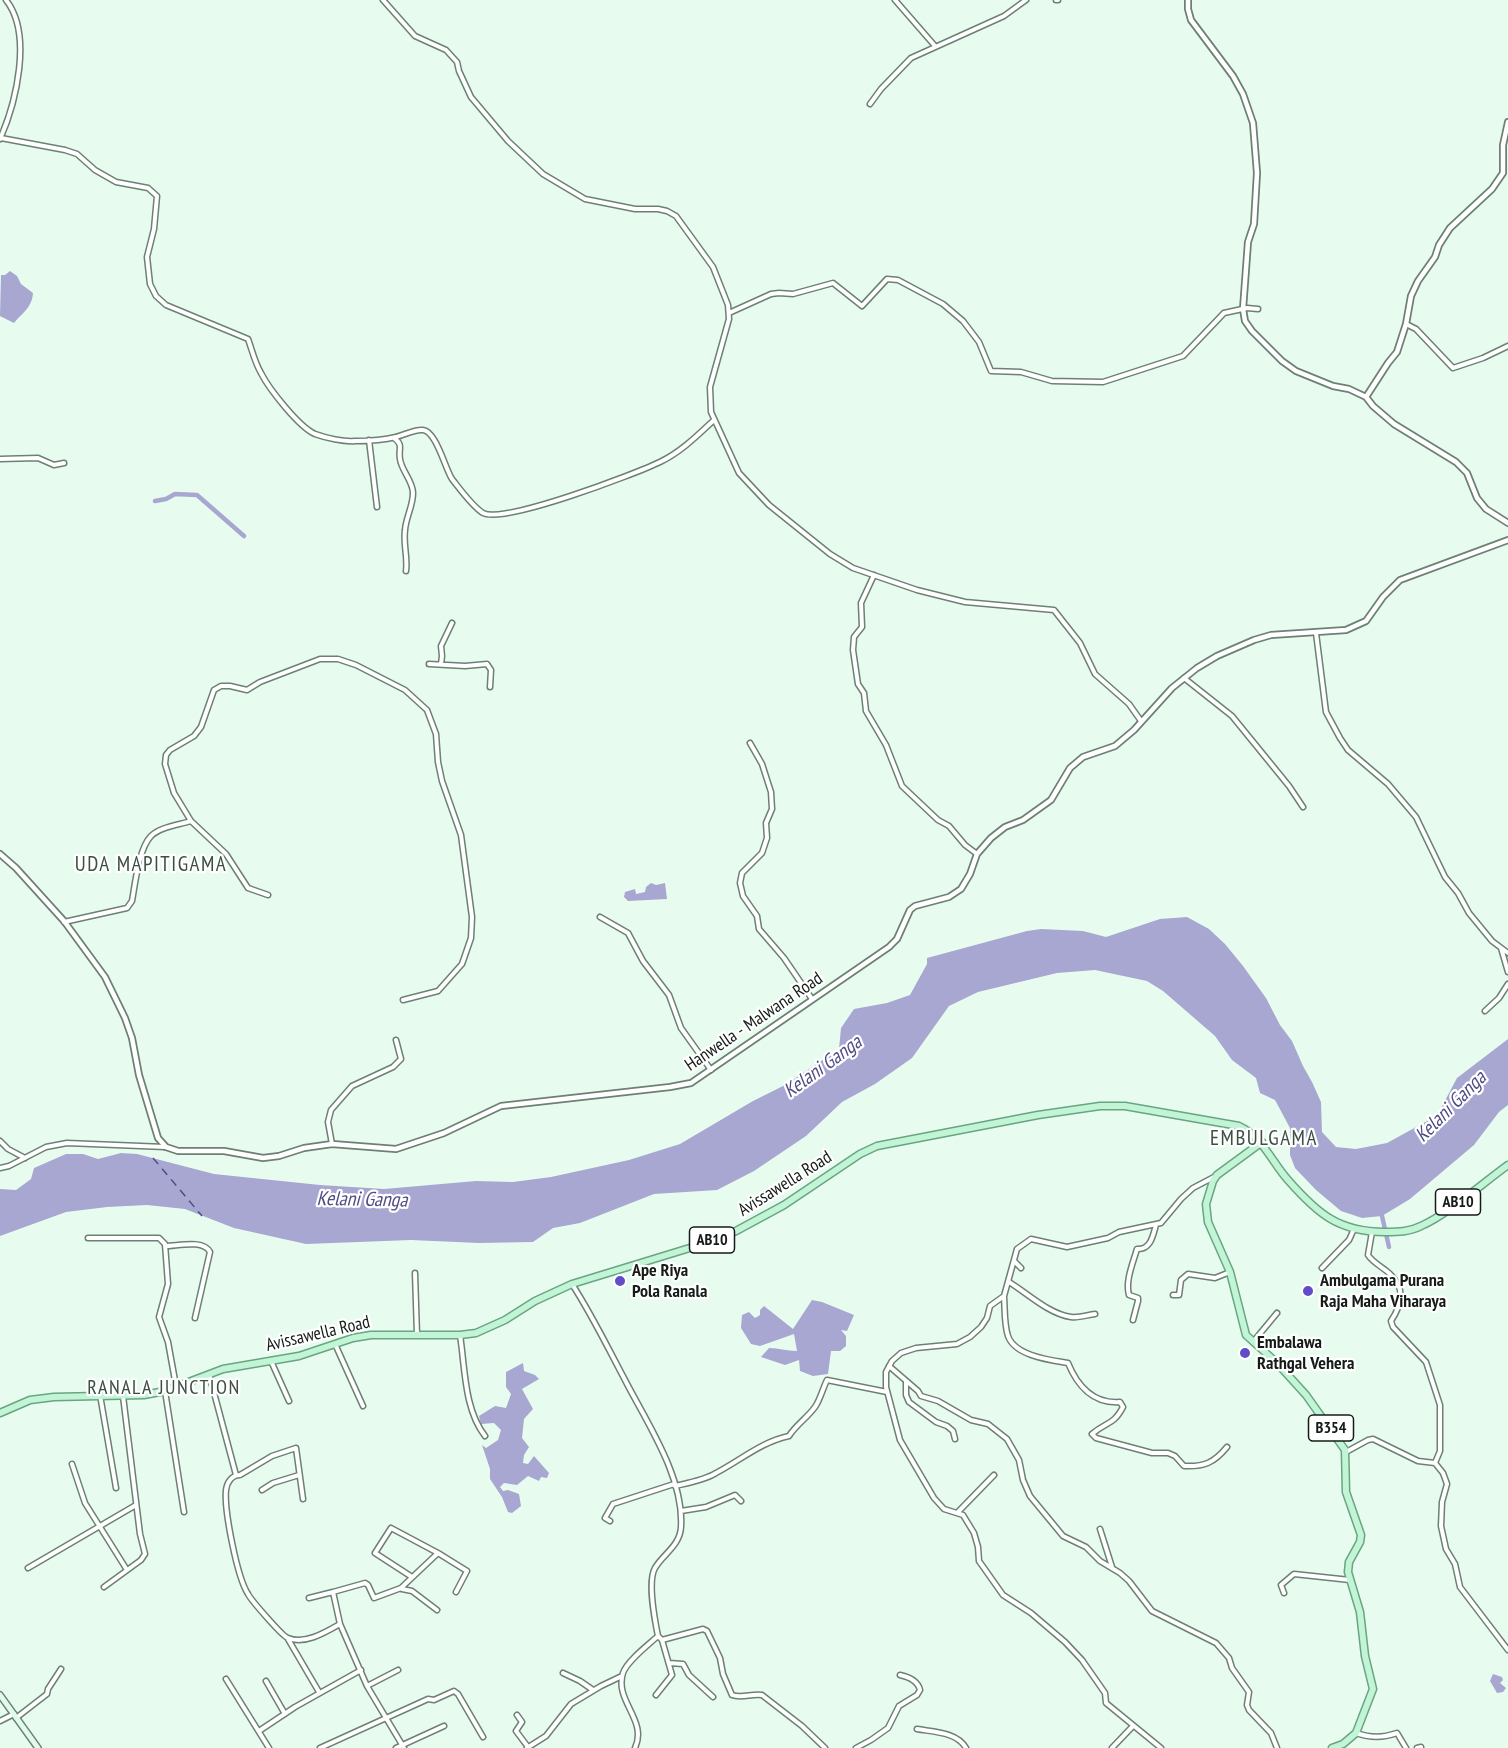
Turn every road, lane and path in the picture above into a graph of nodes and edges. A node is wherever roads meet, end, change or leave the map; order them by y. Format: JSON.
{"nodes":[{"id":1,"x":6,"y":0,"type":"edge"},
{"id":2,"x":383,"y":0,"type":"edge"},
{"id":3,"x":895,"y":0,"type":"edge"},
{"id":4,"x":1026,"y":0,"type":"edge"},
{"id":5,"x":1188,"y":0,"type":"edge"},
{"id":6,"x":935,"y":46,"type":"junction"},
{"id":7,"x":870,"y":104,"type":"dead end"},
{"id":8,"x":1508,"y":122,"type":"edge"},
{"id":9,"x":1,"y":139,"type":"edge"},
{"id":10,"x":1243,"y":309,"type":"junction"},
{"id":11,"x":1258,"y":309,"type":"dead end"},
{"id":12,"x":729,"y":313,"type":"junction"},
{"id":13,"x":1406,"y":324,"type":"junction"},
{"id":14,"x":1508,"y":346,"type":"edge"},
{"id":15,"x":1366,"y":397,"type":"junction"},
{"id":16,"x":714,"y":420,"type":"junction"},
{"id":17,"x":393,"y":438,"type":"junction"},
{"id":18,"x":369,"y":440,"type":"junction"},
{"id":19,"x":0,"y":459,"type":"edge"},
{"id":20,"x":64,"y":463,"type":"dead end"},
{"id":21,"x":377,"y":507,"type":"dead end"},
{"id":22,"x":1508,"y":523,"type":"edge"},
{"id":23,"x":1508,"y":540,"type":"edge"},
{"id":24,"x":406,"y":571,"type":"dead end"},
{"id":25,"x":874,"y":574,"type":"junction"},
{"id":26,"x":452,"y":623,"type":"dead end"},
{"id":27,"x":1316,"y":633,"type":"junction"},
{"id":28,"x":429,"y":664,"type":"dead end"},
{"id":29,"x":441,"y":664,"type":"junction"},
{"id":30,"x":1184,"y":678,"type":"junction"},
{"id":31,"x":490,"y":687,"type":"dead end"},
{"id":32,"x":1141,"y":721,"type":"junction"},
{"id":33,"x":750,"y":744,"type":"dead end"},
{"id":34,"x":1303,"y":807,"type":"dead end"},
{"id":35,"x":191,"y":821,"type":"junction"},
{"id":36,"x":0,"y":854,"type":"edge"},
{"id":37,"x":977,"y":854,"type":"junction"},
{"id":38,"x":268,"y":895,"type":"dead end"},
{"id":39,"x":600,"y":917,"type":"dead end"},
{"id":40,"x":63,"y":922,"type":"junction"},
{"id":41,"x":1501,"y":948,"type":"junction"},
{"id":42,"x":1508,"y":953,"type":"edge"},
{"id":43,"x":1508,"y":972,"type":"edge"},
{"id":44,"x":1508,"y":984,"type":"edge"},
{"id":45,"x":812,"y":999,"type":"junction"},
{"id":46,"x":404,"y":1000,"type":"dead end"},
{"id":47,"x":1485,"y":1011,"type":"dead end"},
{"id":48,"x":396,"y":1040,"type":"dead end"},
{"id":49,"x":712,"y":1070,"type":"junction"},
{"id":50,"x":0,"y":1142,"type":"edge"},
{"id":51,"x":1262,"y":1142,"type":"junction"},
{"id":52,"x":332,"y":1143,"type":"junction"},
{"id":53,"x":166,"y":1147,"type":"junction"},
{"id":54,"x":25,"y":1158,"type":"junction"},
{"id":55,"x":1508,"y":1165,"type":"edge"},
{"id":56,"x":0,"y":1168,"type":"edge"},
{"id":57,"x":1218,"y":1175,"type":"junction"},
{"id":58,"x":1156,"y":1225,"type":"junction"},
{"id":59,"x":1354,"y":1229,"type":"junction"},
{"id":60,"x":1372,"y":1232,"type":"junction"},
{"id":61,"x":88,"y":1238,"type":"dead end"},
{"id":62,"x":165,"y":1246,"type":"junction"},
{"id":63,"x":1014,"y":1261,"type":"junction"},
{"id":64,"x":1021,"y":1268,"type":"dead end"},
{"id":65,"x":1322,"y":1268,"type":"dead end"},
{"id":66,"x":1230,"y":1272,"type":"junction"},
{"id":67,"x":416,"y":1273,"type":"dead end"},
{"id":68,"x":1009,"y":1282,"type":"junction"},
{"id":69,"x":572,"y":1284,"type":"junction"},
{"id":70,"x":1173,"y":1295,"type":"dead end"},
{"id":71,"x":1004,"y":1296,"type":"junction"},
{"id":72,"x":1095,"y":1314,"type":"dead end"},
{"id":73,"x":1276,"y":1314,"type":"dead end"},
{"id":74,"x":195,"y":1318,"type":"dead end"},
{"id":75,"x":1133,"y":1320,"type":"dead end"},
{"id":76,"x":417,"y":1335,"type":"junction"},
{"id":77,"x":460,"y":1335,"type":"junction"},
{"id":78,"x":1252,"y":1342,"type":"junction"},
{"id":79,"x":335,"y":1344,"type":"junction"},
{"id":80,"x":272,"y":1361,"type":"junction"},
{"id":81,"x":889,"y":1366,"type":"junction"},
{"id":82,"x":209,"y":1374,"type":"junction"},
{"id":83,"x":905,"y":1381,"type":"junction"},
{"id":84,"x":177,"y":1387,"type":"junction"},
{"id":85,"x":165,"y":1391,"type":"junction"},
{"id":86,"x":887,"y":1392,"type":"junction"},
{"id":87,"x":100,"y":1395,"type":"junction"},
{"id":88,"x":123,"y":1396,"type":"junction"},
{"id":89,"x":289,"y":1401,"type":"dead end"},
{"id":90,"x":363,"y":1406,"type":"dead end"},
{"id":91,"x":0,"y":1413,"type":"edge"},
{"id":92,"x":485,"y":1436,"type":"dead end"},
{"id":93,"x":955,"y":1439,"type":"dead end"},
{"id":94,"x":1227,"y":1448,"type":"dead end"},
{"id":95,"x":1346,"y":1452,"type":"junction"},
{"id":96,"x":1434,"y":1463,"type":"junction"},
{"id":97,"x":72,"y":1464,"type":"dead end"},
{"id":98,"x":236,"y":1475,"type":"junction"},
{"id":99,"x":299,"y":1475,"type":"junction"},
{"id":100,"x":994,"y":1475,"type":"dead end"},
{"id":101,"x":675,"y":1485,"type":"junction"},
{"id":102,"x":116,"y":1488,"type":"dead end"},
{"id":103,"x":262,"y":1490,"type":"dead end"},
{"id":104,"x":303,"y":1499,"type":"dead end"},
{"id":105,"x":741,"y":1501,"type":"dead end"},
{"id":106,"x":136,"y":1505,"type":"junction"},
{"id":107,"x":681,"y":1511,"type":"junction"},
{"id":108,"x":184,"y":1512,"type":"dead end"},
{"id":109,"x":958,"y":1512,"type":"junction"},
{"id":110,"x":610,"y":1521,"type":"dead end"},
{"id":111,"x":98,"y":1526,"type":"junction"},
{"id":112,"x":1100,"y":1529,"type":"dead end"},
{"id":113,"x":438,"y":1552,"type":"junction"},
{"id":114,"x":28,"y":1568,"type":"dead end"},
{"id":115,"x":1112,"y":1568,"type":"junction"},
{"id":116,"x":127,"y":1570,"type":"junction"},
{"id":117,"x":412,"y":1577,"type":"junction"},
{"id":118,"x":1350,"y":1580,"type":"junction"},
{"id":119,"x":104,"y":1587,"type":"dead end"},
{"id":120,"x":401,"y":1588,"type":"junction"},
{"id":121,"x":333,"y":1592,"type":"junction"},
{"id":122,"x":456,"y":1592,"type":"dead end"},
{"id":123,"x":1284,"y":1593,"type":"dead end"},
{"id":124,"x":309,"y":1598,"type":"dead end"},
{"id":125,"x":437,"y":1610,"type":"dead end"},
{"id":126,"x":340,"y":1624,"type":"junction"},
{"id":127,"x":658,"y":1636,"type":"junction"},
{"id":128,"x":288,"y":1638,"type":"junction"},
{"id":129,"x":662,"y":1640,"type":"junction"},
{"id":130,"x":1508,"y":1650,"type":"edge"},
{"id":131,"x":669,"y":1663,"type":"junction"},
{"id":132,"x":61,"y":1669,"type":"dead end"},
{"id":133,"x":361,"y":1670,"type":"junction"},
{"id":134,"x":398,"y":1670,"type":"dead end"},
{"id":135,"x":563,"y":1673,"type":"dead end"},
{"id":136,"x":900,"y":1675,"type":"dead end"},
{"id":137,"x":622,"y":1676,"type":"junction"},
{"id":138,"x":226,"y":1680,"type":"dead end"},
{"id":139,"x":266,"y":1681,"type":"dead end"},
{"id":140,"x":367,"y":1686,"type":"junction"},
{"id":141,"x":594,"y":1691,"type":"junction"},
{"id":142,"x":319,"y":1692,"type":"junction"},
{"id":143,"x":0,"y":1695,"type":"edge"},
{"id":144,"x":656,"y":1695,"type":"dead end"},
{"id":145,"x":713,"y":1696,"type":"dead end"},
{"id":146,"x":285,"y":1714,"type":"junction"},
{"id":147,"x":517,"y":1715,"type":"dead end"},
{"id":148,"x":15,"y":1716,"type":"junction"},
{"id":149,"x":386,"y":1719,"type":"junction"},
{"id":150,"x":0,"y":1721,"type":"edge"},
{"id":151,"x":444,"y":1726,"type":"dead end"},
{"id":152,"x":1133,"y":1726,"type":"junction"},
{"id":153,"x":917,"y":1730,"type":"dead end"},
{"id":154,"x":259,"y":1731,"type":"junction"},
{"id":155,"x":1356,"y":1733,"type":"junction"},
{"id":156,"x":483,"y":1737,"type":"dead end"},
{"id":157,"x":403,"y":1746,"type":"edge"},
{"id":158,"x":38,"y":1748,"type":"edge"},
{"id":159,"x":269,"y":1748,"type":"edge"},
{"id":160,"x":320,"y":1748,"type":"edge"},
{"id":161,"x":396,"y":1748,"type":"edge"},
{"id":162,"x":528,"y":1748,"type":"edge"},
{"id":163,"x":635,"y":1748,"type":"edge"},
{"id":164,"x":825,"y":1748,"type":"edge"},
{"id":165,"x":856,"y":1748,"type":"edge"},
{"id":166,"x":966,"y":1748,"type":"edge"},
{"id":167,"x":1112,"y":1748,"type":"edge"},
{"id":168,"x":1161,"y":1748,"type":"edge"},
{"id":169,"x":1277,"y":1748,"type":"edge"},
{"id":170,"x":1332,"y":1748,"type":"edge"},
{"id":171,"x":1406,"y":1748,"type":"edge"}],
"edges":[{"from":1,"to":9,"type":"street"},
{"from":2,"to":12,"type":"street"},
{"from":3,"to":6,"type":"street"},
{"from":4,"to":6,"type":"street"},
{"from":5,"to":10,"type":"street"},
{"from":6,"to":7,"type":"street"},
{"from":8,"to":13,"type":"street"},
{"from":9,"to":18,"type":"street"},
{"from":10,"to":11,"type":"street"},
{"from":10,"to":12,"type":"street"},
{"from":10,"to":15,"type":"street"},
{"from":12,"to":16,"type":"street"},
{"from":13,"to":14,"type":"street"},
{"from":13,"to":15,"type":"street"},
{"from":15,"to":22,"type":"street"},
{"from":16,"to":17,"type":"street"},
{"from":16,"to":25,"type":"street"},
{"from":17,"to":18,"type":"street"},
{"from":17,"to":24,"type":"street"},
{"from":18,"to":21,"type":"street"},
{"from":19,"to":20,"type":"street"},
{"from":23,"to":27,"type":"street","name":"Hanwella - Malwana Road"},
{"from":25,"to":32,"type":"street"},
{"from":25,"to":37,"type":"street"},
{"from":26,"to":29,"type":"street"},
{"from":27,"to":30,"type":"street","name":"Hanwella - Malwana Road"},
{"from":27,"to":41,"type":"street"},
{"from":28,"to":29,"type":"street"},
{"from":29,"to":31,"type":"street"},
{"from":30,"to":32,"type":"street","name":"Hanwella - Malwana Road"},
{"from":30,"to":34,"type":"street"},
{"from":32,"to":37,"type":"street","name":"Hanwella - Malwana Road"},
{"from":33,"to":45,"type":"street"},
{"from":35,"to":38,"type":"street"},
{"from":35,"to":40,"type":"street"},
{"from":35,"to":46,"type":"street"},
{"from":36,"to":40,"type":"street"},
{"from":37,"to":45,"type":"street","name":"Hanwella - Malwana Road"},
{"from":39,"to":49,"type":"street"},
{"from":40,"to":53,"type":"street"},
{"from":41,"to":42,"type":"street"},
{"from":41,"to":43,"type":"street"},
{"from":44,"to":47,"type":"street"},
{"from":45,"to":49,"type":"street","name":"Hanwella - Malwana Road"},
{"from":48,"to":52,"type":"street"},
{"from":49,"to":52,"type":"street","name":"Hanwella - Malwana Road"},
{"from":50,"to":54,"type":"street"},
{"from":51,"to":57,"type":"main road"},
{"from":51,"to":59,"type":"main road","name":"Avissawella Road","number":"AB10"},
{"from":51,"to":69,"type":"main road","name":"Avissawella Road","number":"AB10"},
{"from":52,"to":53,"type":"street","name":"Hanwella - Malwana Road"},
{"from":53,"to":54,"type":"street"},
{"from":54,"to":56,"type":"street"},
{"from":55,"to":60,"type":"main road","name":"Avissawella Road","number":"AB10"},
{"from":57,"to":58,"type":"street"},
{"from":57,"to":66,"type":"main road","number":"B354"},
{"from":58,"to":63,"type":"street"},
{"from":58,"to":75,"type":"street"},
{"from":59,"to":60,"type":"main road","name":"Avissawella Road","number":"AB10"},
{"from":59,"to":65,"type":"street"},
{"from":60,"to":96,"type":"street"},
{"from":61,"to":62,"type":"street"},
{"from":62,"to":74,"type":"street"},
{"from":62,"to":84,"type":"street"},
{"from":63,"to":64,"type":"street"},
{"from":63,"to":68,"type":"street"},
{"from":66,"to":70,"type":"street"},
{"from":66,"to":78,"type":"main road","number":"B354"},
{"from":67,"to":76,"type":"street"},
{"from":68,"to":71,"type":"street"},
{"from":68,"to":72,"type":"street"},
{"from":69,"to":77,"type":"main road","name":"Avissawella Road","number":"AB10"},
{"from":69,"to":101,"type":"street"},
{"from":71,"to":81,"type":"street"},
{"from":71,"to":94,"type":"street"},
{"from":73,"to":78,"type":"street"},
{"from":76,"to":77,"type":"main road","name":"Avissawella Road","number":"AB10"},
{"from":76,"to":79,"type":"main road","name":"Avissawella Road","number":"AB10"},
{"from":77,"to":92,"type":"street"},
{"from":78,"to":95,"type":"main road","number":"B354"},
{"from":79,"to":80,"type":"main road","name":"Avissawella Road","number":"AB10"},
{"from":79,"to":90,"type":"street"},
{"from":80,"to":82,"type":"main road","name":"Avissawella Road","number":"AB10"},
{"from":80,"to":89,"type":"street"},
{"from":81,"to":83,"type":"street"},
{"from":81,"to":86,"type":"street"},
{"from":82,"to":84,"type":"main road","name":"Avissawella Road","number":"AB10"},
{"from":82,"to":98,"type":"street"},
{"from":83,"to":93,"type":"street"},
{"from":83,"to":115,"type":"street"},
{"from":84,"to":85,"type":"main road","name":"Avissawella Road","number":"AB10"},
{"from":85,"to":88,"type":"main road","name":"Avissawella Road","number":"AB10"},
{"from":85,"to":108,"type":"street"},
{"from":86,"to":101,"type":"street"},
{"from":86,"to":109,"type":"street"},
{"from":87,"to":88,"type":"main road","name":"Avissawella Road","number":"AB10"},
{"from":87,"to":91,"type":"main road","name":"Avissawella Road","number":"AB10"},
{"from":87,"to":102,"type":"street"},
{"from":88,"to":106,"type":"street"},
{"from":95,"to":96,"type":"street"},
{"from":95,"to":118,"type":"main road","number":"B354"},
{"from":96,"to":130,"type":"street"},
{"from":97,"to":111,"type":"street"},
{"from":98,"to":99,"type":"street"},
{"from":98,"to":128,"type":"street"},
{"from":99,"to":103,"type":"street"},
{"from":99,"to":104,"type":"street"},
{"from":100,"to":109,"type":"street"},
{"from":101,"to":107,"type":"street"},
{"from":101,"to":110,"type":"street"},
{"from":105,"to":107,"type":"street"},
{"from":106,"to":111,"type":"street"},
{"from":106,"to":116,"type":"street"},
{"from":107,"to":127,"type":"street"},
{"from":109,"to":152,"type":"street"},
{"from":111,"to":114,"type":"street"},
{"from":111,"to":116,"type":"street"},
{"from":112,"to":115,"type":"street"},
{"from":113,"to":117,"type":"street"},
{"from":113,"to":117,"type":"street"},
{"from":113,"to":122,"type":"street"},
{"from":115,"to":169,"type":"street"},
{"from":116,"to":119,"type":"street"},
{"from":117,"to":120,"type":"street"},
{"from":118,"to":123,"type":"street"},
{"from":118,"to":155,"type":"main road","number":"B354"},
{"from":120,"to":121,"type":"street"},
{"from":120,"to":125,"type":"street"},
{"from":121,"to":124,"type":"street"},
{"from":121,"to":126,"type":"street"},
{"from":126,"to":128,"type":"street"},
{"from":126,"to":133,"type":"street"},
{"from":127,"to":129,"type":"street"},
{"from":127,"to":137,"type":"street"},
{"from":128,"to":142,"type":"street"},
{"from":129,"to":131,"type":"street"},
{"from":129,"to":164,"type":"street"},
{"from":131,"to":144,"type":"street"},
{"from":131,"to":145,"type":"street"},
{"from":132,"to":148,"type":"street"},
{"from":133,"to":140,"type":"street"},
{"from":133,"to":142,"type":"street"},
{"from":134,"to":140,"type":"street"},
{"from":135,"to":141,"type":"street"},
{"from":136,"to":165,"type":"street"},
{"from":137,"to":141,"type":"street"},
{"from":137,"to":163,"type":"street"},
{"from":138,"to":154,"type":"street"},
{"from":139,"to":146,"type":"street"},
{"from":140,"to":149,"type":"street"},
{"from":141,"to":162,"type":"street"},
{"from":142,"to":146,"type":"street"},
{"from":143,"to":148,"type":"main road"},
{"from":146,"to":154,"type":"street"},
{"from":147,"to":162,"type":"street"},
{"from":148,"to":150,"type":"street"},
{"from":148,"to":158,"type":"main road"},
{"from":149,"to":156,"type":"street"},
{"from":149,"to":157,"type":"street"},
{"from":149,"to":160,"type":"street"},
{"from":151,"to":157,"type":"street"},
{"from":152,"to":167,"type":"street"},
{"from":152,"to":168,"type":"street"},
{"from":153,"to":166,"type":"street"},
{"from":154,"to":159,"type":"street"},
{"from":155,"to":170,"type":"main road"},
{"from":155,"to":171,"type":"street"},
{"from":157,"to":161,"type":"street"}]}
